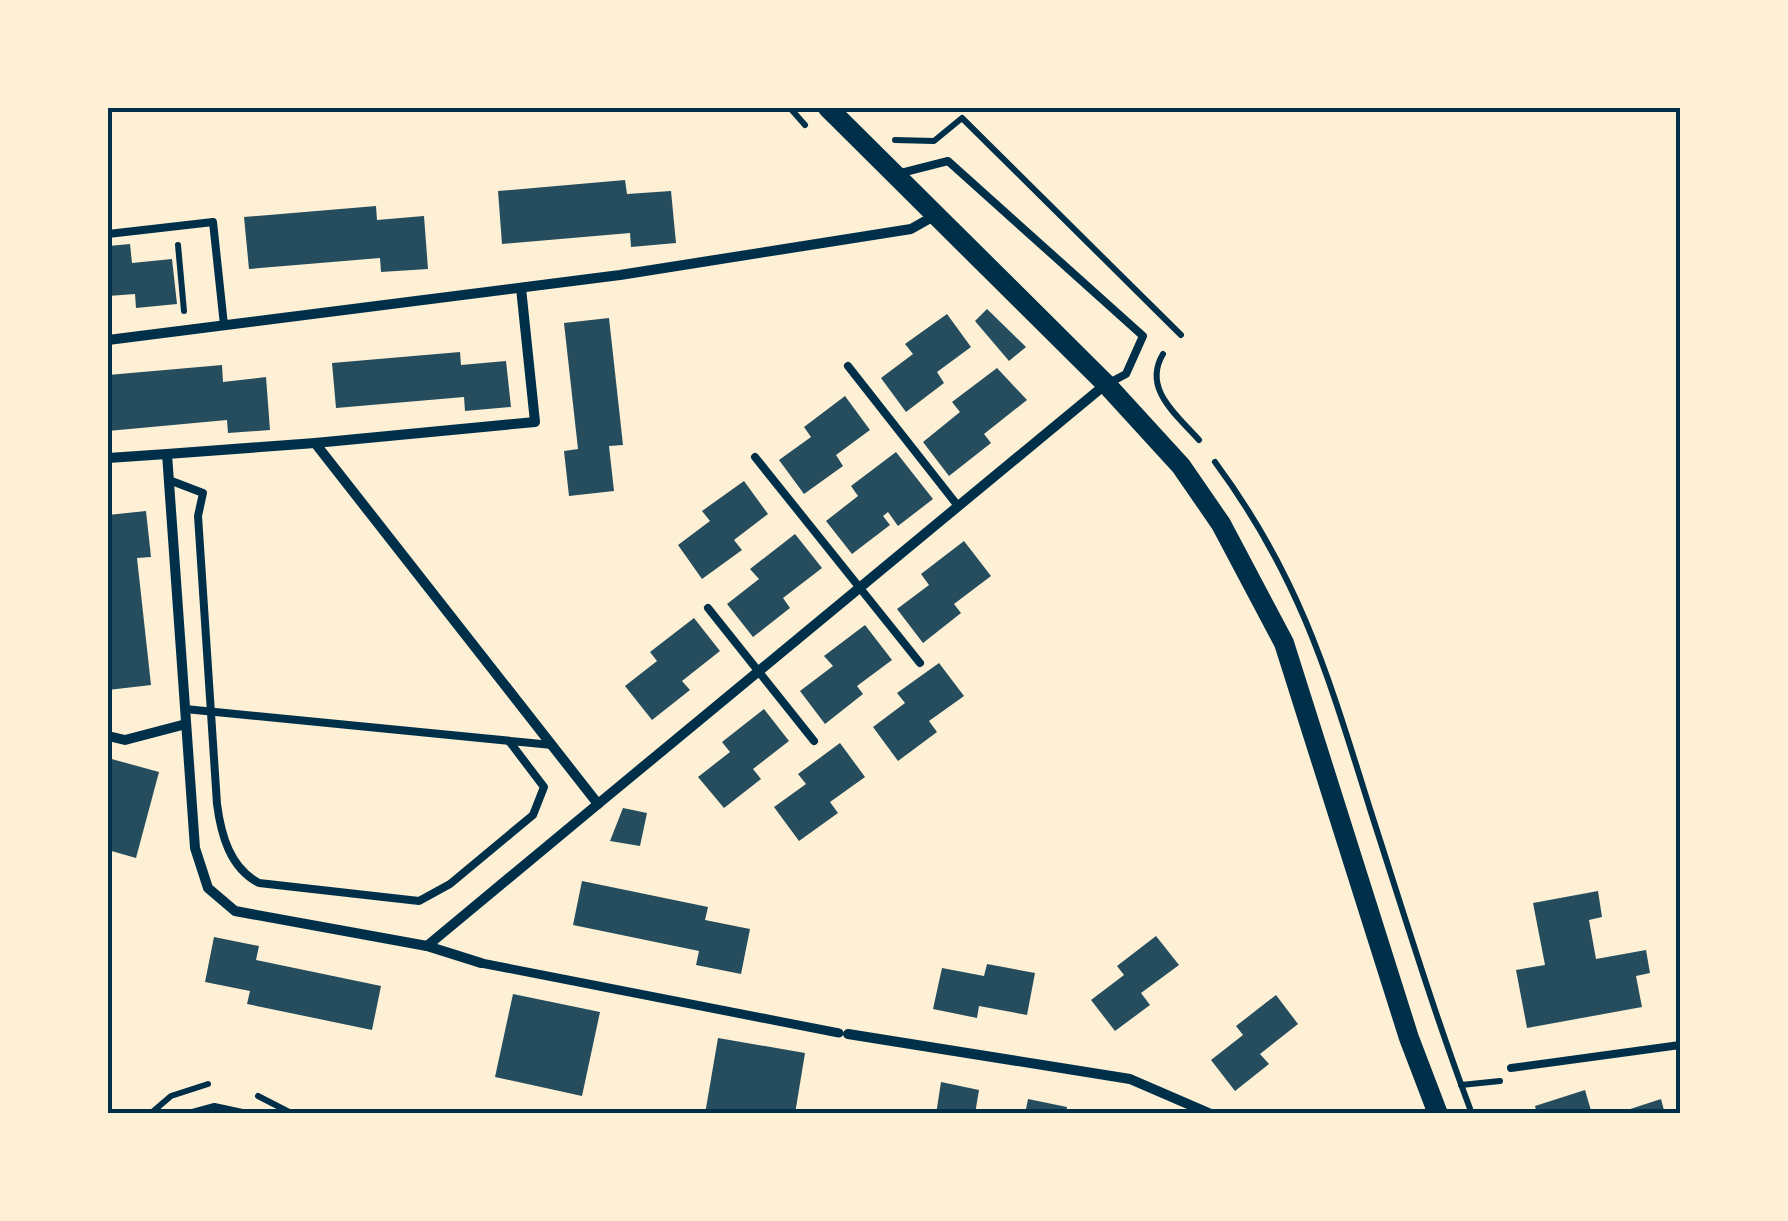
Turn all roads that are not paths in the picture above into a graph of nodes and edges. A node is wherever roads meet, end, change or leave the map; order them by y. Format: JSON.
{"nodes":[{"id":1,"x":828,"y":108,"type":"edge"},
{"id":2,"x":892,"y":175,"type":"junction"},
{"id":3,"x":934,"y":216,"type":"junction"},
{"id":4,"x":108,"y":234,"type":"edge"},
{"id":5,"x":521,"y":288,"type":"junction"},
{"id":6,"x":224,"y":325,"type":"junction"},
{"id":7,"x":108,"y":340,"type":"edge"},
{"id":8,"x":848,"y":366,"type":"dead end"},
{"id":9,"x":1106,"y":384,"type":"junction"},
{"id":10,"x":315,"y":443,"type":"junction"},
{"id":11,"x":167,"y":454,"type":"junction"},
{"id":12,"x":755,"y":457,"type":"dead end"},
{"id":13,"x":108,"y":458,"type":"edge"},
{"id":14,"x":168,"y":480,"type":"junction"},
{"id":15,"x":958,"y":506,"type":"junction"},
{"id":16,"x":860,"y":588,"type":"junction"},
{"id":17,"x":708,"y":608,"type":"dead end"},
{"id":18,"x":920,"y":663,"type":"dead end"},
{"id":19,"x":758,"y":671,"type":"junction"},
{"id":20,"x":185,"y":708,"type":"junction"},
{"id":21,"x":212,"y":711,"type":"junction"},
{"id":22,"x":186,"y":724,"type":"junction"},
{"id":23,"x":108,"y":736,"type":"edge"},
{"id":24,"x":814,"y":740,"type":"dead end"},
{"id":25,"x":509,"y":742,"type":"junction"},
{"id":26,"x":552,"y":746,"type":"junction"},
{"id":27,"x":598,"y":804,"type":"junction"},
{"id":28,"x":426,"y":946,"type":"junction"},
{"id":29,"x":480,"y":963,"type":"joint"},
{"id":30,"x":843,"y":1033,"type":"joint"},
{"id":31,"x":1680,"y":1044,"type":"edge"},
{"id":32,"x":1511,"y":1068,"type":"road end"},
{"id":33,"x":192,"y":1114,"type":"edge"},
{"id":34,"x":242,"y":1114,"type":"edge"},
{"id":35,"x":1210,"y":1114,"type":"edge"},
{"id":36,"x":1438,"y":1114,"type":"edge"}],
"edges":[{"from":1,"to":2,"type":"main road"},
{"from":2,"to":3,"type":"main road"},
{"from":2,"to":9,"type":"lane"},
{"from":3,"to":5,"type":"street"},
{"from":3,"to":9,"type":"main road"},
{"from":4,"to":6,"type":"lane"},
{"from":5,"to":6,"type":"street"},
{"from":5,"to":10,"type":"street"},
{"from":6,"to":7,"type":"street"},
{"from":8,"to":15,"type":"lane"},
{"from":9,"to":15,"type":"street"},
{"from":9,"to":36,"type":"main road"},
{"from":10,"to":11,"type":"street"},
{"from":10,"to":26,"type":"street"},
{"from":11,"to":13,"type":"street"},
{"from":11,"to":14,"type":"street"},
{"from":12,"to":16,"type":"lane"},
{"from":14,"to":20,"type":"street"},
{"from":14,"to":21,"type":"lane"},
{"from":15,"to":16,"type":"street"},
{"from":16,"to":18,"type":"lane"},
{"from":16,"to":19,"type":"street"},
{"from":17,"to":19,"type":"lane"},
{"from":19,"to":24,"type":"lane"},
{"from":19,"to":27,"type":"street"},
{"from":20,"to":21,"type":"lane"},
{"from":20,"to":22,"type":"street"},
{"from":21,"to":25,"type":"lane"},
{"from":21,"to":25,"type":"lane"},
{"from":22,"to":23,"type":"street"},
{"from":22,"to":28,"type":"street"},
{"from":25,"to":26,"type":"lane"},
{"from":26,"to":27,"type":"street"},
{"from":27,"to":28,"type":"street"},
{"from":28,"to":29,"type":"street"},
{"from":29,"to":30,"type":"street"},
{"from":30,"to":35,"type":"street"},
{"from":31,"to":32,"type":"lane"},
{"from":33,"to":34,"type":"street"}]}
